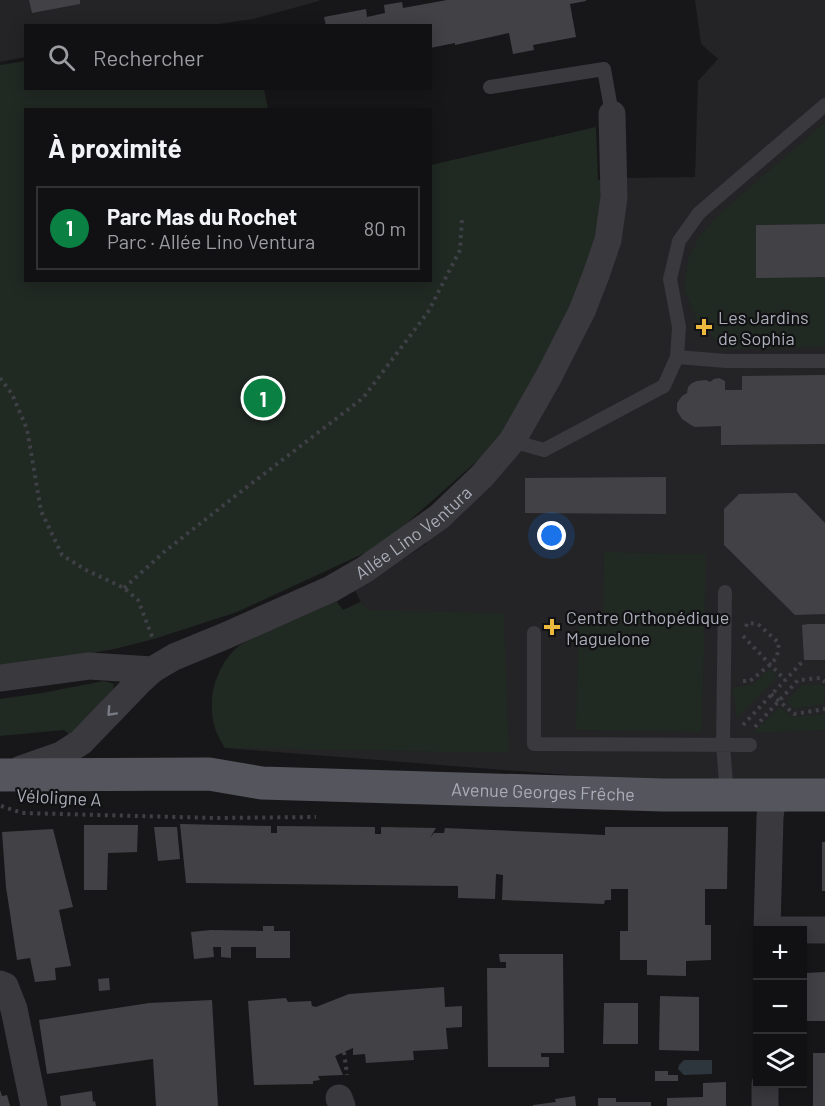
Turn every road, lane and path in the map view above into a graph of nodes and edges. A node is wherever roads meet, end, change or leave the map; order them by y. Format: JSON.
{"nodes":[{"id":1,"x":490,"y":87,"type":"dead end"},
{"id":2,"x":825,"y":105,"type":"edge"},
{"id":3,"x":612,"y":114,"type":"joint"},
{"id":4,"x":462,"y":219,"type":"dead end"},
{"id":5,"x":677,"y":357,"type":"junction"},
{"id":6,"x":825,"y":361,"type":"edge"},
{"id":7,"x":0,"y":378,"type":"edge"},
{"id":8,"x":512,"y":441,"type":"junction"},
{"id":9,"x":124,"y":588,"type":"junction"},
{"id":10,"x":725,"y":592,"type":"dead end"},
{"id":11,"x":534,"y":633,"type":"dead end"},
{"id":12,"x":804,"y":660,"type":"dead end"},
{"id":13,"x":771,"y":664,"type":"junction"},
{"id":14,"x":152,"y":670,"type":"junction"},
{"id":15,"x":0,"y":678,"type":"edge"},
{"id":16,"x":785,"y":680,"type":"junction"},
{"id":17,"x":724,"y":681,"type":"junction"},
{"id":18,"x":825,"y":682,"type":"edge"},
{"id":19,"x":771,"y":694,"type":"junction"},
{"id":20,"x":779,"y":701,"type":"junction"},
{"id":21,"x":825,"y":709,"type":"edge"},
{"id":22,"x":748,"y":737,"type":"junction"},
{"id":23,"x":723,"y":745,"type":"junction"},
{"id":24,"x":0,"y":775,"type":"edge"},
{"id":25,"x":262,"y":783,"type":"junction"},
{"id":26,"x":0,"y":794,"type":"edge"},
{"id":27,"x":728,"y":794,"type":"junction"},
{"id":28,"x":773,"y":794,"type":"junction"},
{"id":29,"x":825,"y":795,"type":"edge"},
{"id":30,"x":0,"y":806,"type":"edge"},
{"id":31,"x":116,"y":814,"type":"dead end"},
{"id":32,"x":767,"y":926,"type":"edge"},
{"id":33,"x":807,"y":930,"type":"edge"},
{"id":34,"x":825,"y":930,"type":"edge"},
{"id":35,"x":0,"y":984,"type":"edge"},
{"id":36,"x":765,"y":1088,"type":"edge"},
{"id":37,"x":34,"y":1106,"type":"edge"},
{"id":38,"x":765,"y":1106,"type":"edge"}],
"edges":[{"from":1,"to":3,"type":"lane"},
{"from":2,"to":5,"type":"lane"},
{"from":3,"to":8,"type":"street","name":"Allée Lino Ventura"},
{"from":4,"to":9,"type":"path"},
{"from":5,"to":6,"type":"lane"},
{"from":5,"to":8,"type":"lane"},
{"from":7,"to":9,"type":"path"},
{"from":8,"to":14,"type":"street","name":"Allée Lino Ventura"},
{"from":9,"to":14,"type":"path"},
{"from":10,"to":17,"type":"lane"},
{"from":11,"to":23,"type":"lane"},
{"from":12,"to":16,"type":"path"},
{"from":13,"to":13,"type":"path"},
{"from":13,"to":16,"type":"path"},
{"from":13,"to":17,"type":"path"},
{"from":14,"to":15,"type":"street"},
{"from":14,"to":24,"type":"street","name":"Allée Lino Ventura","one_way":true},
{"from":16,"to":19,"type":"path"},
{"from":17,"to":23,"type":"lane"},
{"from":18,"to":20,"type":"path"},
{"from":19,"to":20,"type":"path"},
{"from":19,"to":22,"type":"path"},
{"from":20,"to":21,"type":"path"},
{"from":20,"to":22,"type":"path"},
{"from":22,"to":23,"type":"lane"},
{"from":23,"to":27,"type":"lane"},
{"from":24,"to":25,"type":"main road","name":"Avenue Georges Frêche"},
{"from":25,"to":26,"type":"main road","name":"Avenue Georges Frêche"},
{"from":25,"to":27,"type":"main road","name":"Avenue Georges Frêche"},
{"from":27,"to":28,"type":"main road","name":"Avenue Georges Frêche"},
{"from":28,"to":29,"type":"main road","name":"Avenue Georges Frêche"},
{"from":28,"to":32,"type":"street"},
{"from":30,"to":31,"type":"path","name":"Véloligne A"},
{"from":33,"to":34,"type":"street"},
{"from":35,"to":37,"type":"street"},
{"from":36,"to":38,"type":"street"}]}
